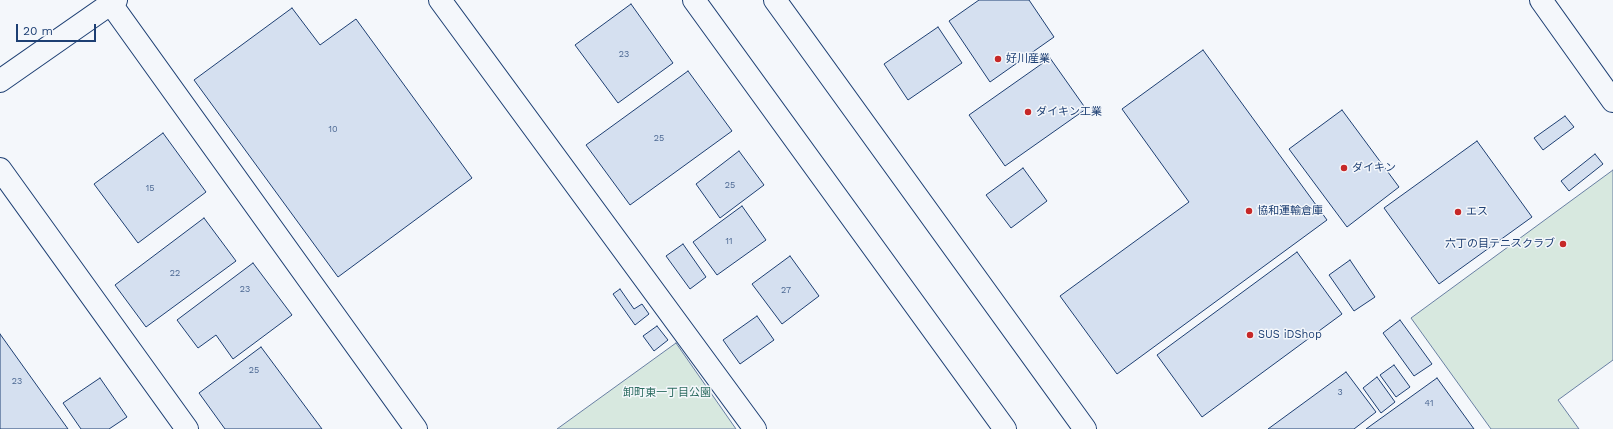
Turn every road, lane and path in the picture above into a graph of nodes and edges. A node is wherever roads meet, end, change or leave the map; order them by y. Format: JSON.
{"nodes":[{"id":1,"x":440,"y":0,"type":"edge"},
{"id":2,"x":694,"y":0,"type":"edge"},
{"id":3,"x":775,"y":0,"type":"edge"},
{"id":4,"x":1541,"y":0,"type":"edge"},
{"id":5,"x":113,"y":2,"type":"edge"},
{"id":6,"x":0,"y":81,"type":"edge"},
{"id":7,"x":1613,"y":101,"type":"edge"},
{"id":8,"x":0,"y":169,"type":"edge"},
{"id":9,"x":187,"y":429,"type":"edge"},
{"id":10,"x":416,"y":429,"type":"edge"},
{"id":11,"x":755,"y":429,"type":"edge"},
{"id":12,"x":1004,"y":429,"type":"edge"},
{"id":13,"x":1085,"y":429,"type":"edge"}],
"edges":[{"from":1,"to":11,"type":"street"},
{"from":2,"to":12,"type":"street"},
{"from":3,"to":13,"type":"street"},
{"from":4,"to":7,"type":"street"},
{"from":5,"to":6,"type":"street"},
{"from":5,"to":10,"type":"street"},
{"from":8,"to":9,"type":"street"}]}
